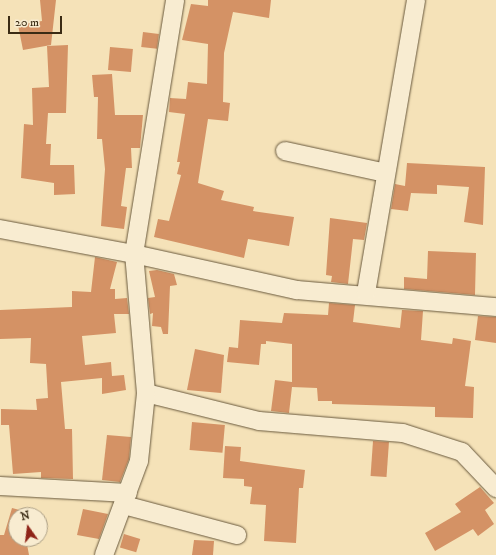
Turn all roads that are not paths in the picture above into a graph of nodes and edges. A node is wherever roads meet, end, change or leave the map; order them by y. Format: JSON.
{"nodes":[{"id":1,"x":175,"y":0,"type":"edge"},
{"id":2,"x":416,"y":0,"type":"edge"},
{"id":3,"x":285,"y":151,"type":"dead end"},
{"id":4,"x":386,"y":173,"type":"junction"},
{"id":5,"x":0,"y":229,"type":"edge"},
{"id":6,"x":134,"y":254,"type":"junction"},
{"id":7,"x":366,"y":293,"type":"junction"},
{"id":8,"x":496,"y":307,"type":"edge"},
{"id":9,"x":146,"y":393,"type":"junction"},
{"id":10,"x":0,"y":486,"type":"edge"},
{"id":11,"x":496,"y":488,"type":"edge"},
{"id":12,"x":126,"y":499,"type":"junction"},
{"id":13,"x":237,"y":535,"type":"dead end"},
{"id":14,"x":104,"y":555,"type":"edge"}],
"edges":[{"from":1,"to":6,"type":"street"},
{"from":2,"to":4,"type":"street"},
{"from":3,"to":4,"type":"street"},
{"from":4,"to":7,"type":"street"},
{"from":5,"to":6,"type":"street"},
{"from":6,"to":7,"type":"street"},
{"from":6,"to":9,"type":"street"},
{"from":7,"to":8,"type":"street"},
{"from":9,"to":11,"type":"street"},
{"from":9,"to":12,"type":"street"},
{"from":10,"to":12,"type":"street"},
{"from":12,"to":13,"type":"street"},
{"from":12,"to":14,"type":"street"}]}
